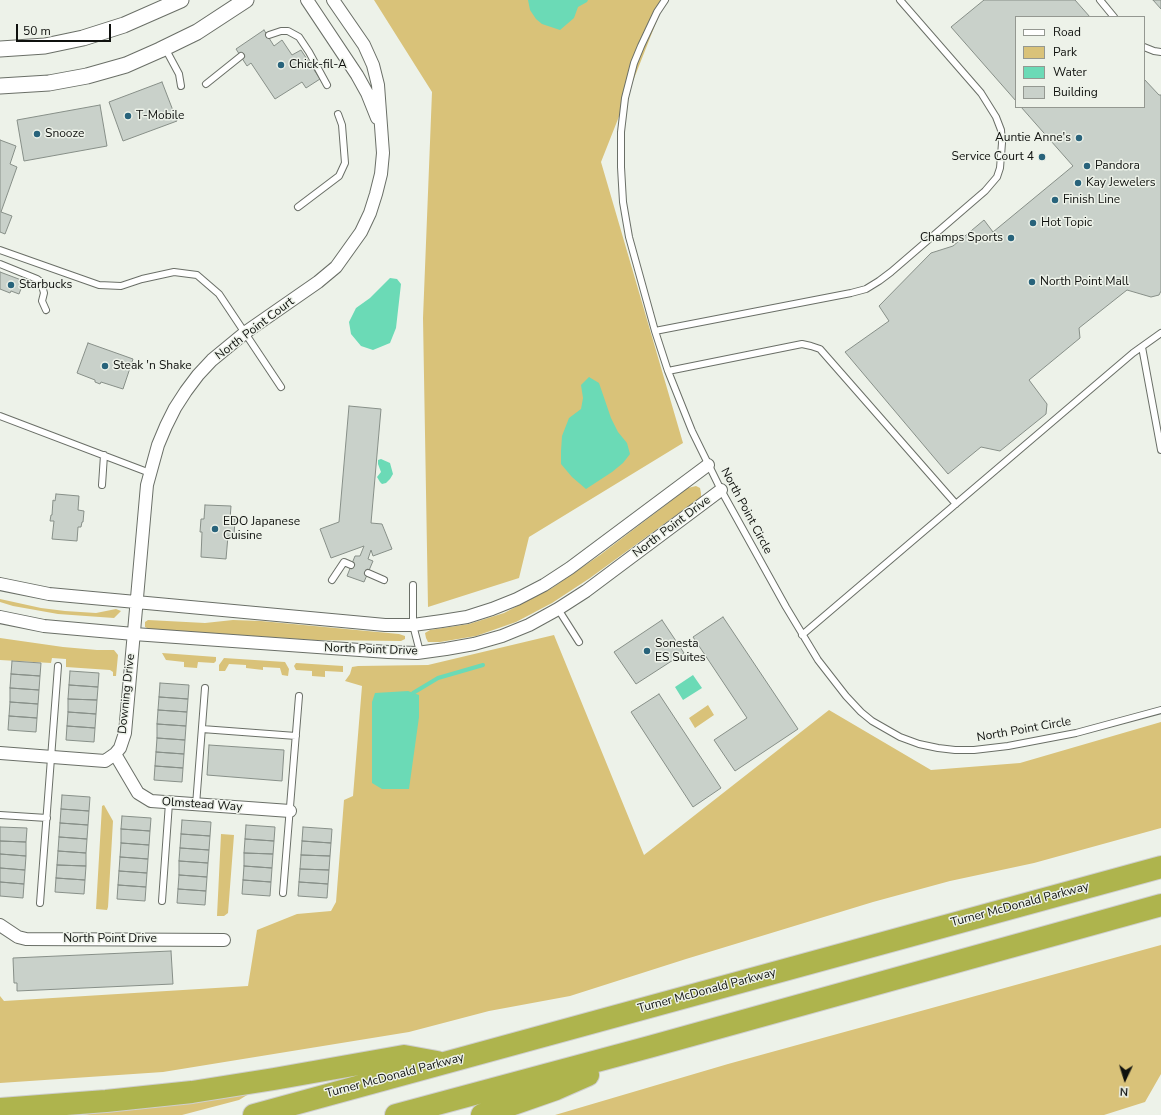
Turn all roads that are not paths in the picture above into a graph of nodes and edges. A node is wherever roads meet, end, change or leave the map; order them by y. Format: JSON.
{"nodes":[{"id":1,"x":181,"y":0,"type":"edge"},
{"id":2,"x":246,"y":0,"type":"edge"},
{"id":3,"x":307,"y":0,"type":"edge"},
{"id":4,"x":334,"y":0,"type":"edge"},
{"id":5,"x":664,"y":0,"type":"edge"},
{"id":6,"x":900,"y":0,"type":"edge"},
{"id":7,"x":1100,"y":0,"type":"edge"},
{"id":8,"x":1113,"y":16,"type":"edge"},
{"id":9,"x":269,"y":35,"type":"dead end"},
{"id":10,"x":1145,"y":47,"type":"edge"},
{"id":11,"x":165,"y":48,"type":"junction"},
{"id":12,"x":0,"y":49,"type":"edge"},
{"id":13,"x":1161,"y":52,"type":"edge"},
{"id":14,"x":241,"y":56,"type":"dead end"},
{"id":15,"x":206,"y":84,"type":"dead end"},
{"id":16,"x":328,"y":85,"type":"dead end"},
{"id":17,"x":0,"y":86,"type":"edge"},
{"id":18,"x":181,"y":86,"type":"dead end"},
{"id":19,"x":338,"y":114,"type":"dead end"},
{"id":20,"x":381,"y":130,"type":"junction"},
{"id":21,"x":298,"y":207,"type":"dead end"},
{"id":22,"x":0,"y":250,"type":"edge"},
{"id":23,"x":0,"y":264,"type":"edge"},
{"id":24,"x":46,"y":310,"type":"dead end"},
{"id":25,"x":655,"y":331,"type":"junction"},
{"id":26,"x":246,"y":332,"type":"junction"},
{"id":27,"x":1161,"y":334,"type":"edge"},
{"id":28,"x":1142,"y":347,"type":"junction"},
{"id":29,"x":668,"y":370,"type":"junction"},
{"id":30,"x":281,"y":387,"type":"dead end"},
{"id":31,"x":0,"y":416,"type":"edge"},
{"id":32,"x":1161,"y":450,"type":"edge"},
{"id":33,"x":104,"y":455,"type":"junction"},
{"id":34,"x":708,"y":465,"type":"junction"},
{"id":35,"x":150,"y":473,"type":"junction"},
{"id":36,"x":102,"y":485,"type":"dead end"},
{"id":37,"x":721,"y":490,"type":"junction"},
{"id":38,"x":956,"y":504,"type":"junction"},
{"id":39,"x":351,"y":565,"type":"dead end"},
{"id":40,"x":368,"y":573,"type":"dead end"},
{"id":41,"x":332,"y":580,"type":"dead end"},
{"id":42,"x":384,"y":580,"type":"dead end"},
{"id":43,"x":0,"y":584,"type":"edge"},
{"id":44,"x":413,"y":585,"type":"dead end"},
{"id":45,"x":136,"y":602,"type":"junction"},
{"id":46,"x":558,"y":609,"type":"junction"},
{"id":47,"x":0,"y":617,"type":"edge"},
{"id":48,"x":413,"y":624,"type":"junction"},
{"id":49,"x":134,"y":634,"type":"junction"},
{"id":50,"x":802,"y":635,"type":"junction"},
{"id":51,"x":579,"y":642,"type":"dead end"},
{"id":52,"x":420,"y":652,"type":"junction"},
{"id":53,"x":58,"y":666,"type":"dead end"},
{"id":54,"x":204,"y":688,"type":"dead end"},
{"id":55,"x":299,"y":696,"type":"dead end"},
{"id":56,"x":1161,"y":710,"type":"edge"},
{"id":57,"x":202,"y":729,"type":"junction"},
{"id":58,"x":296,"y":736,"type":"junction"},
{"id":59,"x":0,"y":752,"type":"edge"},
{"id":60,"x":115,"y":754,"type":"junction"},
{"id":61,"x":51,"y":757,"type":"junction"},
{"id":62,"x":169,"y":803,"type":"junction"},
{"id":63,"x":196,"y":805,"type":"junction"},
{"id":64,"x":290,"y":811,"type":"junction"},
{"id":65,"x":0,"y":815,"type":"edge"},
{"id":66,"x":47,"y":818,"type":"junction"},
{"id":67,"x":1161,"y":867,"type":"edge"},
{"id":68,"x":283,"y":893,"type":"dead end"},
{"id":69,"x":162,"y":901,"type":"dead end"},
{"id":70,"x":40,"y":903,"type":"dead end"},
{"id":71,"x":1161,"y":905,"type":"edge"},
{"id":72,"x":0,"y":925,"type":"edge"},
{"id":73,"x":224,"y":940,"type":"dead end"},
{"id":74,"x":649,"y":1047,"type":"junction"},
{"id":75,"x":442,"y":1063,"type":"junction"},
{"id":76,"x":0,"y":1108,"type":"edge"},
{"id":77,"x":254,"y":1115,"type":"edge"},
{"id":78,"x":396,"y":1115,"type":"edge"},
{"id":79,"x":482,"y":1115,"type":"edge"}],
"edges":[{"from":1,"to":12,"type":"street"},
{"from":2,"to":11,"type":"street"},
{"from":3,"to":20,"type":"street","name":"North Point Court"},
{"from":4,"to":20,"type":"street","name":"North Point Court"},
{"from":5,"to":25,"type":"lane","name":"North Point Circle"},
{"from":6,"to":25,"type":"lane"},
{"from":7,"to":8,"type":"lane"},
{"from":9,"to":16,"type":"lane"},
{"from":10,"to":13,"type":"lane"},
{"from":11,"to":17,"type":"street"},
{"from":11,"to":18,"type":"lane"},
{"from":14,"to":15,"type":"lane"},
{"from":19,"to":21,"type":"lane"},
{"from":20,"to":26,"type":"street","name":"North Point Court"},
{"from":22,"to":26,"type":"lane"},
{"from":23,"to":24,"type":"lane"},
{"from":25,"to":29,"type":"lane","name":"North Point Circle"},
{"from":26,"to":30,"type":"lane"},
{"from":26,"to":35,"type":"street","name":"North Point Court"},
{"from":27,"to":28,"type":"lane"},
{"from":28,"to":32,"type":"lane"},
{"from":28,"to":38,"type":"lane"},
{"from":29,"to":34,"type":"lane","name":"North Point Circle"},
{"from":29,"to":38,"type":"lane"},
{"from":31,"to":33,"type":"lane"},
{"from":33,"to":35,"type":"lane"},
{"from":33,"to":36,"type":"lane"},
{"from":34,"to":37,"type":"lane","name":"North Point Circle"},
{"from":34,"to":48,"type":"street"},
{"from":35,"to":45,"type":"street","name":"North Point Court"},
{"from":37,"to":46,"type":"street","name":"North Point Drive"},
{"from":37,"to":50,"type":"lane","name":"North Point Circle"},
{"from":38,"to":50,"type":"lane"},
{"from":39,"to":41,"type":"lane"},
{"from":40,"to":42,"type":"lane"},
{"from":43,"to":45,"type":"street"},
{"from":44,"to":48,"type":"lane"},
{"from":45,"to":48,"type":"street"},
{"from":45,"to":49,"type":"street","name":"North Point Court"},
{"from":46,"to":51,"type":"lane"},
{"from":46,"to":52,"type":"street","name":"North Point Drive"},
{"from":47,"to":49,"type":"street","name":"North Point Drive"},
{"from":48,"to":52,"type":"lane"},
{"from":49,"to":52,"type":"street","name":"North Point Drive"},
{"from":49,"to":60,"type":"street","name":"Downing Drive"},
{"from":50,"to":56,"type":"lane","name":"North Point Circle"},
{"from":53,"to":61,"type":"lane"},
{"from":54,"to":57,"type":"lane"},
{"from":55,"to":58,"type":"lane"},
{"from":57,"to":58,"type":"lane"},
{"from":57,"to":63,"type":"lane"},
{"from":58,"to":64,"type":"lane"},
{"from":59,"to":61,"type":"street"},
{"from":60,"to":61,"type":"street"},
{"from":60,"to":62,"type":"street","name":"Olmstead Way"},
{"from":61,"to":66,"type":"lane"},
{"from":62,"to":63,"type":"street","name":"Olmstead Way"},
{"from":62,"to":69,"type":"lane"},
{"from":63,"to":64,"type":"street","name":"Olmstead Way"},
{"from":64,"to":68,"type":"lane"},
{"from":65,"to":66,"type":"lane"},
{"from":66,"to":70,"type":"lane"},
{"from":67,"to":75,"type":"highway","name":"Turner McDonald Parkway"},
{"from":71,"to":74,"type":"highway"},
{"from":72,"to":73,"type":"street","name":"North Point Drive"},
{"from":74,"to":78,"type":"highway"},
{"from":74,"to":79,"type":"highway"},
{"from":75,"to":76,"type":"highway"},
{"from":75,"to":77,"type":"highway","name":"Turner McDonald Parkway"}]}
